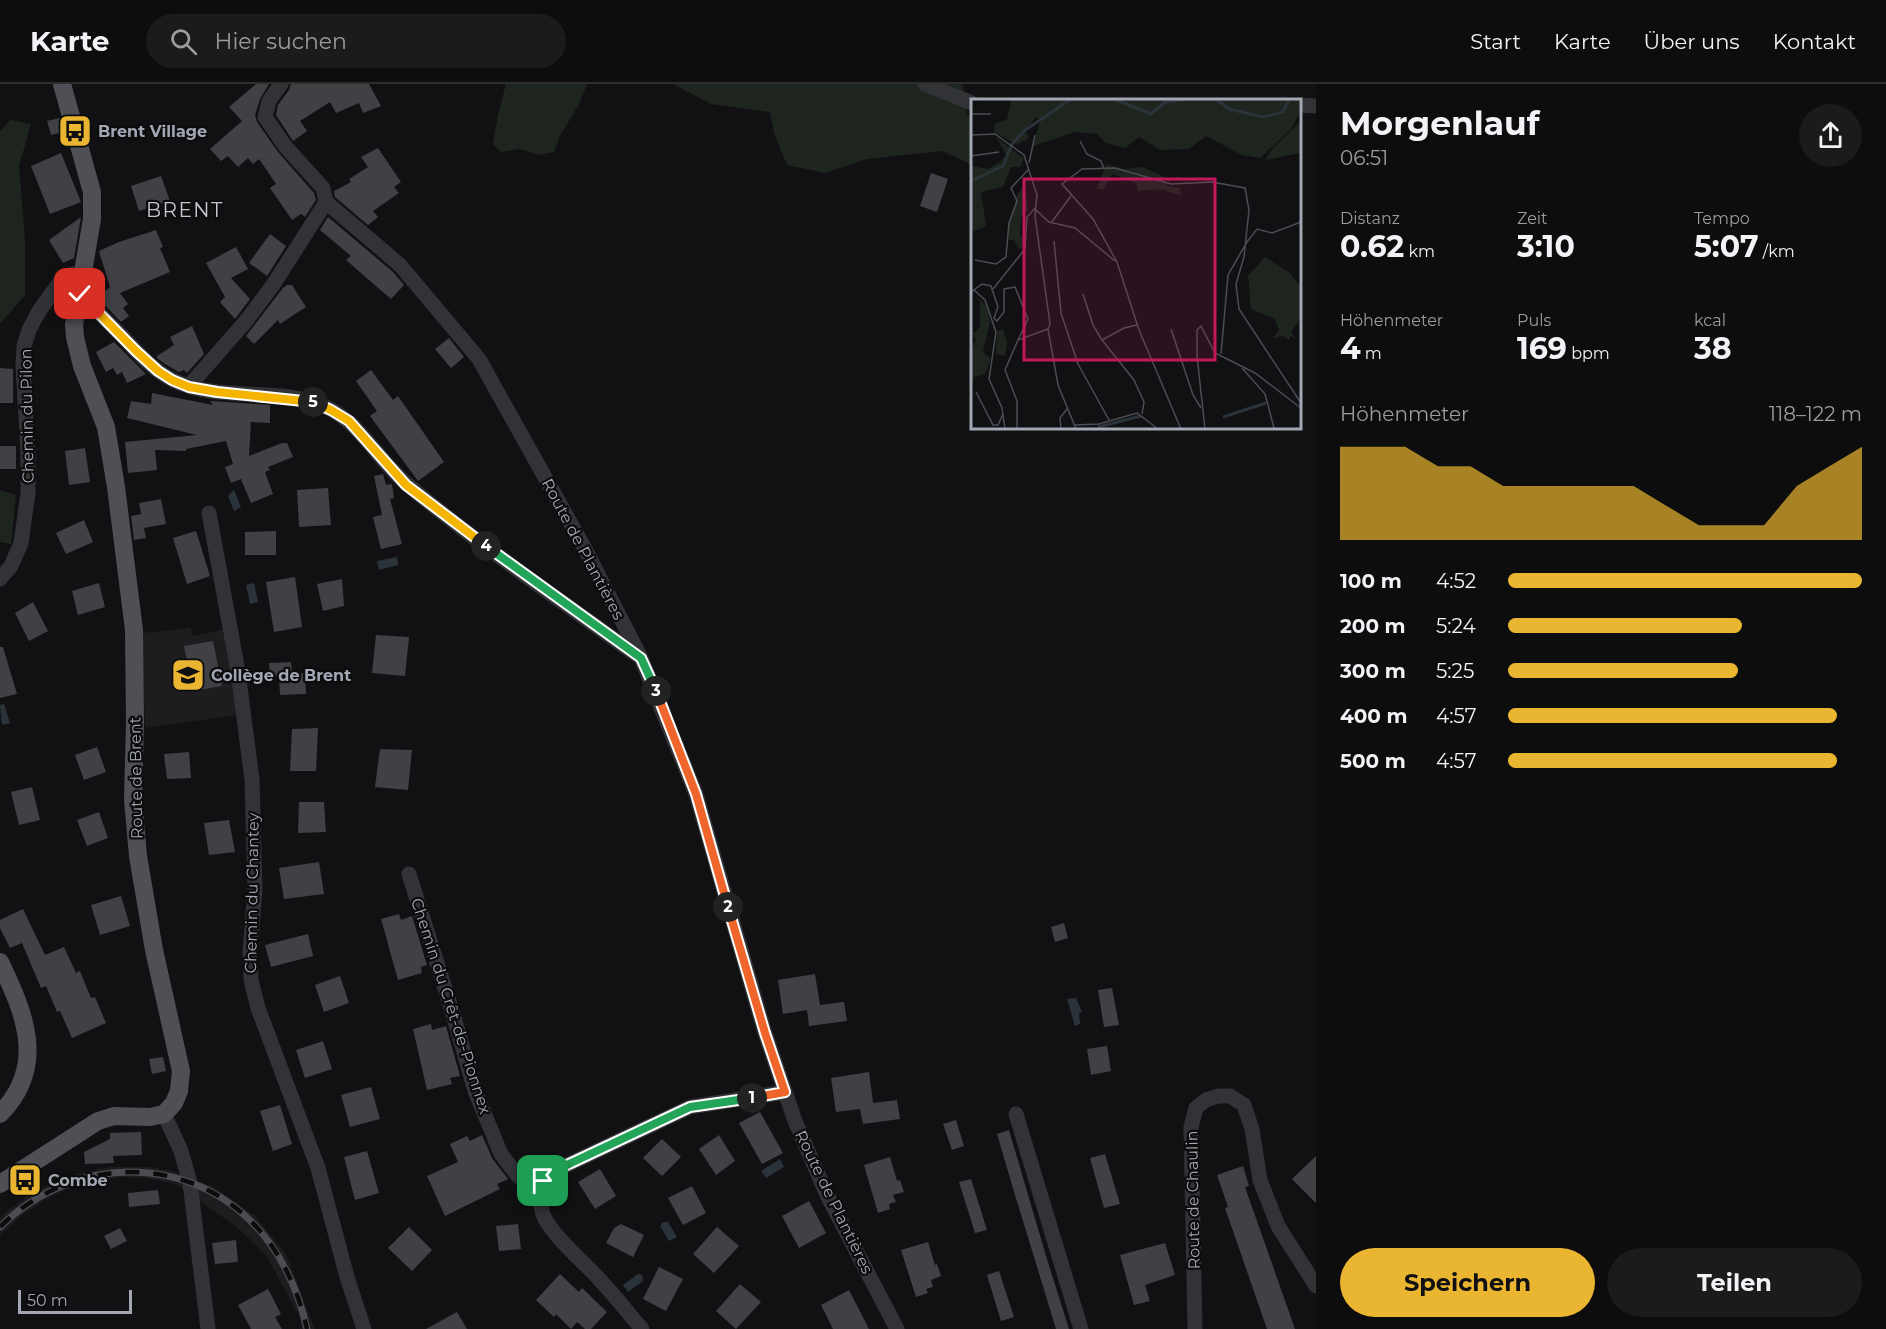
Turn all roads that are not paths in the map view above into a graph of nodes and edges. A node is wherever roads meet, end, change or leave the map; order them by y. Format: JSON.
{"nodes":[{"id":1,"x":62,"y":84,"type":"edge"},
{"id":2,"x":281,"y":84,"type":"edge"},
{"id":3,"x":925,"y":84,"type":"edge"},
{"id":4,"x":971,"y":103,"type":"edge"},
{"id":5,"x":1301,"y":105,"type":"edge"},
{"id":6,"x":1316,"y":106,"type":"edge"},
{"id":7,"x":326,"y":202,"type":"junction"},
{"id":8,"x":84,"y":273,"type":"junction"},
{"id":9,"x":80,"y":294,"type":"junction"},
{"id":10,"x":189,"y":387,"type":"junction"},
{"id":11,"x":209,"y":513,"type":"dead end"},
{"id":12,"x":0,"y":579,"type":"edge"},
{"id":13,"x":641,"y":658,"type":"junction"},
{"id":14,"x":409,"y":874,"type":"dead end"},
{"id":15,"x":0,"y":962,"type":"edge"},
{"id":16,"x":785,"y":1092,"type":"junction"},
{"id":17,"x":0,"y":1114,"type":"edge"},
{"id":18,"x":164,"y":1114,"type":"junction"},
{"id":19,"x":1016,"y":1114,"type":"dead end"},
{"id":20,"x":0,"y":1184,"type":"edge"},
{"id":21,"x":539,"y":1193,"type":"junction"},
{"id":22,"x":1316,"y":1286,"type":"edge"},
{"id":23,"x":208,"y":1329,"type":"edge"},
{"id":24,"x":364,"y":1329,"type":"edge"},
{"id":25,"x":642,"y":1329,"type":"edge"},
{"id":26,"x":897,"y":1329,"type":"edge"},
{"id":27,"x":1081,"y":1329,"type":"edge"},
{"id":28,"x":1195,"y":1329,"type":"edge"}],
"edges":[{"from":1,"to":8,"type":"main road","name":"Route de Brent"},
{"from":2,"to":7,"type":"street"},
{"from":3,"to":4,"type":"street"},
{"from":5,"to":6,"type":"street"},
{"from":7,"to":10,"type":"street"},
{"from":7,"to":13,"type":"street","name":"Route de Plantières"},
{"from":8,"to":9,"type":"main road","name":"Route de Brent"},
{"from":8,"to":12,"type":"street","name":"Chemin du Pilon"},
{"from":9,"to":10,"type":"street"},
{"from":9,"to":18,"type":"main road","name":"Route de Brent"},
{"from":10,"to":13,"type":"street"},
{"from":11,"to":24,"type":"street","name":"Chemin du Chantey"},
{"from":13,"to":16,"type":"street","name":"Route de Plantières"},
{"from":14,"to":21,"type":"street","name":"Chemin du Crêt-de-Pionnex"},
{"from":15,"to":17,"type":"main road"},
{"from":16,"to":21,"type":"street"},
{"from":16,"to":26,"type":"street","name":"Route de Plantières"},
{"from":18,"to":20,"type":"main road"},
{"from":18,"to":23,"type":"street"},
{"from":19,"to":27,"type":"street"},
{"from":21,"to":25,"type":"street"},
{"from":22,"to":28,"type":"street","name":"Route de Chaulin"}]}
